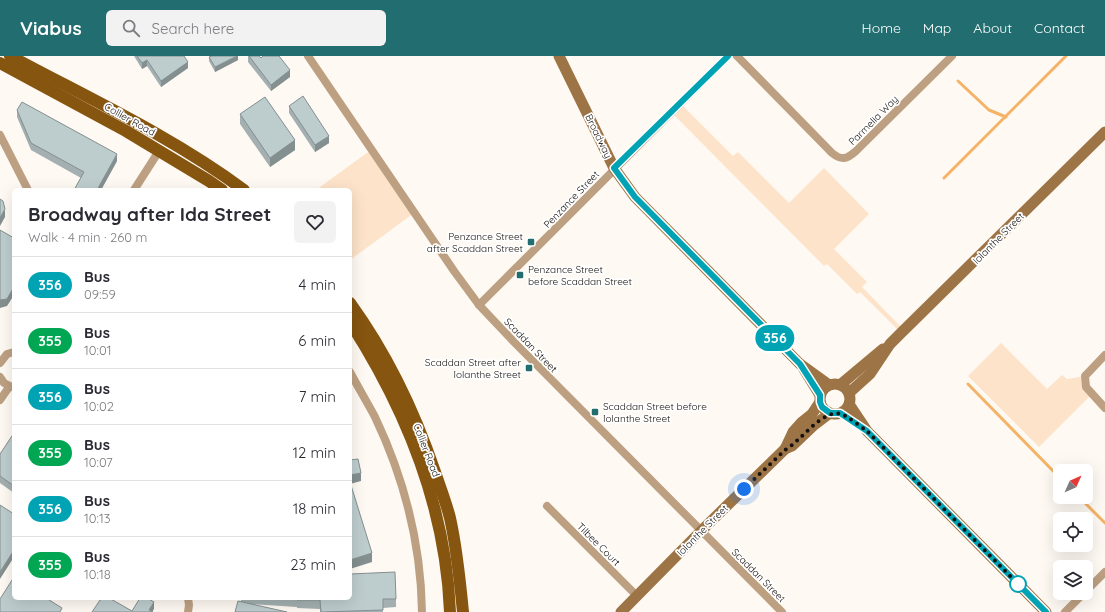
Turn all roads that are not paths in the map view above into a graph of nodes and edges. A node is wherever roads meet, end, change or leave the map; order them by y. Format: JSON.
{"nodes":[{"id":1,"x":10,"y":56,"type":"edge"},
{"id":2,"x":308,"y":56,"type":"edge"},
{"id":3,"x":559,"y":56,"type":"edge"},
{"id":4,"x":728,"y":56,"type":"edge"},
{"id":5,"x":737,"y":56,"type":"edge"},
{"id":6,"x":952,"y":56,"type":"edge"},
{"id":7,"x":0,"y":63,"type":"edge"},
{"id":8,"x":1105,"y":132,"type":"edge"},
{"id":9,"x":0,"y":135,"type":"edge"},
{"id":10,"x":159,"y":151,"type":"junction"},
{"id":11,"x":614,"y":168,"type":"junction"},
{"id":12,"x":27,"y":188,"type":"edge"},
{"id":13,"x":135,"y":188,"type":"edge"},
{"id":14,"x":219,"y":188,"type":"edge"},
{"id":15,"x":241,"y":188,"type":"edge"},
{"id":16,"x":479,"y":305,"type":"junction"},
{"id":17,"x":352,"y":306,"type":"edge"},
{"id":18,"x":352,"y":325,"type":"edge"},
{"id":19,"x":890,"y":344,"type":"junction"},
{"id":20,"x":12,"y":353,"type":"edge"},
{"id":21,"x":1105,"y":355,"type":"edge"},
{"id":22,"x":1,"y":360,"type":"edge"},
{"id":23,"x":800,"y":364,"type":"junction"},
{"id":24,"x":352,"y":376,"type":"edge"},
{"id":25,"x":0,"y":377,"type":"edge"},
{"id":26,"x":835,"y":385,"type":"junction"},
{"id":27,"x":11,"y":387,"type":"edge"},
{"id":28,"x":820,"y":399,"type":"junction"},
{"id":29,"x":849,"y":399,"type":"junction"},
{"id":30,"x":0,"y":400,"type":"edge"},
{"id":31,"x":1105,"y":408,"type":"edge"},
{"id":32,"x":835,"y":413,"type":"junction"},
{"id":33,"x":867,"y":431,"type":"junction"},
{"id":34,"x":785,"y":450,"type":"junction"},
{"id":35,"x":547,"y":506,"type":"dead end"},
{"id":36,"x":701,"y":530,"type":"junction"},
{"id":37,"x":1105,"y":572,"type":"edge"},
{"id":38,"x":1093,"y":584,"type":"edge"},
{"id":39,"x":637,"y":596,"type":"junction"},
{"id":40,"x":188,"y":600,"type":"edge"},
{"id":41,"x":1077,"y":600,"type":"edge"},
{"id":42,"x":188,"y":612,"type":"edge"},
{"id":43,"x":422,"y":612,"type":"edge"},
{"id":44,"x":450,"y":612,"type":"edge"},
{"id":45,"x":463,"y":612,"type":"edge"},
{"id":46,"x":621,"y":612,"type":"edge"},
{"id":47,"x":782,"y":612,"type":"edge"},
{"id":48,"x":1046,"y":612,"type":"edge"},
{"id":49,"x":1065,"y":612,"type":"edge"}],
"edges":[{"from":1,"to":15,"type":"main road","name":"Collier Road"},
{"from":2,"to":16,"type":"street","name":"Scaddan Street"},
{"from":3,"to":11,"type":"street","name":"Broadway"},
{"from":4,"to":11,"type":"street","name":"Penzance Street"},
{"from":5,"to":6,"type":"street","name":"Parmelia Way"},
{"from":7,"to":10,"type":"main road","name":"Collier Road"},
{"from":8,"to":19,"type":"street","name":"Iolanthe Street"},
{"from":9,"to":12,"type":"street"},
{"from":10,"to":13,"type":"street"},
{"from":10,"to":14,"type":"main road","name":"Collier Road"},
{"from":11,"to":16,"type":"street","name":"Penzance Street"},
{"from":11,"to":23,"type":"street","name":"Broadway"},
{"from":16,"to":36,"type":"street","name":"Scaddan Street"},
{"from":17,"to":45,"type":"main road","name":"Collier Road"},
{"from":18,"to":44,"type":"main road","name":"Collier Road"},
{"from":19,"to":26,"type":"street","name":"Iolanthe Street"},
{"from":19,"to":29,"type":"street","name":"Iolanthe Street"},
{"from":20,"to":22,"type":"street"},
{"from":21,"to":31,"type":"street"},
{"from":23,"to":26,"type":"street","name":"Broadway"},
{"from":23,"to":28,"type":"street","name":"Broadway"},
{"from":24,"to":43,"type":"street"},
{"from":25,"to":27,"type":"street"},
{"from":26,"to":28,"type":"street"},
{"from":26,"to":29,"type":"street"},
{"from":27,"to":30,"type":"street"},
{"from":28,"to":32,"type":"street"},
{"from":28,"to":34,"type":"street","name":"Iolanthe Street"},
{"from":29,"to":32,"type":"street"},
{"from":29,"to":33,"type":"street"},
{"from":32,"to":33,"type":"street"},
{"from":32,"to":34,"type":"street","name":"Iolanthe Street"},
{"from":33,"to":48,"type":"street"},
{"from":34,"to":36,"type":"street","name":"Iolanthe Street"},
{"from":35,"to":39,"type":"street","name":"Tilbee Court"},
{"from":36,"to":39,"type":"street","name":"Iolanthe Street"},
{"from":36,"to":47,"type":"street","name":"Scaddan Street"},
{"from":37,"to":38,"type":"street"},
{"from":39,"to":46,"type":"street","name":"Iolanthe Street"},
{"from":40,"to":42,"type":"street"},
{"from":41,"to":49,"type":"street"}]}
